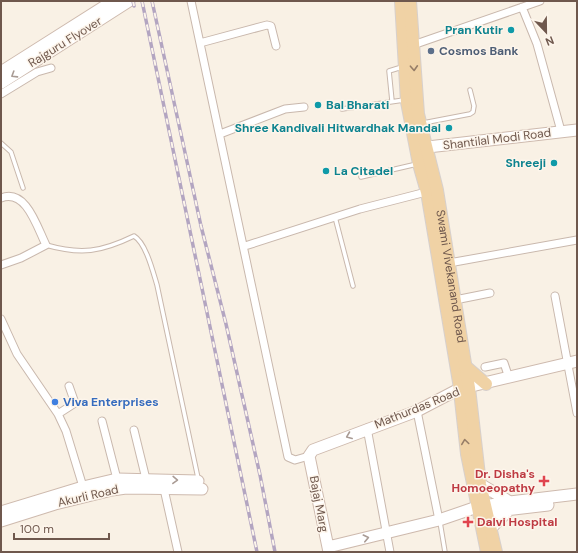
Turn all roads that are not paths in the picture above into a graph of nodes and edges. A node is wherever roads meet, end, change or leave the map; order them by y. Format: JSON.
{"nodes":[{"id":1,"x":113,"y":1,"type":"edge"},
{"id":2,"x":130,"y":1,"type":"edge"},
{"id":3,"x":191,"y":1,"type":"edge"},
{"id":4,"x":401,"y":1,"type":"edge"},
{"id":5,"x":410,"y":1,"type":"edge"},
{"id":6,"x":540,"y":1,"type":"edge"},
{"id":7,"x":522,"y":7,"type":"junction"},
{"id":8,"x":200,"y":43,"type":"junction"},
{"id":9,"x":276,"y":46,"type":"dead end"},
{"id":10,"x":413,"y":46,"type":"junction"},
{"id":11,"x":405,"y":67,"type":"junction"},
{"id":12,"x":51,"y":68,"type":"dead end"},
{"id":13,"x":1,"y":72,"type":"edge"},
{"id":14,"x":1,"y":83,"type":"edge"},
{"id":15,"x":470,"y":90,"type":"dead end"},
{"id":16,"x":1,"y":94,"type":"edge"},
{"id":17,"x":407,"y":99,"type":"junction"},
{"id":18,"x":392,"y":102,"type":"junction"},
{"id":19,"x":304,"y":106,"type":"dead end"},
{"id":20,"x":342,"y":108,"type":"dead end"},
{"id":21,"x":420,"y":123,"type":"junction"},
{"id":22,"x":577,"y":130,"type":"edge"},
{"id":23,"x":561,"y":132,"type":"junction"},
{"id":24,"x":220,"y":134,"type":"junction"},
{"id":25,"x":1,"y":143,"type":"edge"},
{"id":26,"x":421,"y":148,"type":"junction"},
{"id":27,"x":418,"y":164,"type":"junction"},
{"id":28,"x":361,"y":177,"type":"dead end"},
{"id":29,"x":23,"y":188,"type":"dead end"},
{"id":30,"x":432,"y":191,"type":"junction"},
{"id":31,"x":1,"y":198,"type":"edge"},
{"id":32,"x":335,"y":217,"type":"junction"},
{"id":33,"x":577,"y":240,"type":"edge"},
{"id":34,"x":46,"y":245,"type":"junction"},
{"id":35,"x":245,"y":246,"type":"junction"},
{"id":36,"x":449,"y":263,"type":"junction"},
{"id":37,"x":1,"y":265,"type":"edge"},
{"id":38,"x":353,"y":286,"type":"dead end"},
{"id":39,"x":490,"y":293,"type":"dead end"},
{"id":40,"x":555,"y":296,"type":"dead end"},
{"id":41,"x":455,"y":300,"type":"junction"},
{"id":42,"x":1,"y":319,"type":"edge"},
{"id":43,"x":465,"y":366,"type":"junction"},
{"id":44,"x":573,"y":366,"type":"edge"},
{"id":45,"x":484,"y":368,"type":"dead end"},
{"id":46,"x":509,"y":378,"type":"junction"},
{"id":47,"x":486,"y":384,"type":"junction"},
{"id":48,"x":69,"y":386,"type":"dead end"},
{"id":49,"x":461,"y":392,"type":"junction"},
{"id":50,"x":417,"y":411,"type":"junction"},
{"id":51,"x":577,"y":413,"type":"edge"},
{"id":52,"x":58,"y":414,"type":"junction"},
{"id":53,"x":102,"y":421,"type":"dead end"},
{"id":54,"x":367,"y":428,"type":"junction"},
{"id":55,"x":134,"y":430,"type":"dead end"},
{"id":56,"x":309,"y":456,"type":"junction"},
{"id":57,"x":117,"y":479,"type":"junction"},
{"id":58,"x":146,"y":479,"type":"junction"},
{"id":59,"x":480,"y":484,"type":"junction"},
{"id":60,"x":200,"y":485,"type":"junction"},
{"id":61,"x":164,"y":489,"type":"junction"},
{"id":62,"x":85,"y":491,"type":"junction"},
{"id":63,"x":577,"y":494,"type":"edge"},
{"id":64,"x":577,"y":501,"type":"edge"},
{"id":65,"x":509,"y":506,"type":"junction"},
{"id":66,"x":482,"y":510,"type":"junction"},
{"id":67,"x":1,"y":512,"type":"edge"},
{"id":68,"x":439,"y":520,"type":"junction"},
{"id":69,"x":1,"y":521,"type":"edge"},
{"id":70,"x":491,"y":528,"type":"junction"},
{"id":71,"x":386,"y":533,"type":"junction"},
{"id":72,"x":328,"y":550,"type":"edge"},
{"id":73,"x":178,"y":552,"type":"edge"},
{"id":74,"x":390,"y":552,"type":"edge"},
{"id":75,"x":445,"y":552,"type":"edge"},
{"id":76,"x":487,"y":552,"type":"edge"},
{"id":77,"x":496,"y":552,"type":"edge"}],
"edges":[{"from":1,"to":13,"type":"street","name":"Rajguru Flyover"},
{"from":2,"to":14,"type":"street","name":"Rajguru Flyover","one_way":true},
{"from":3,"to":8,"type":"street"},
{"from":4,"to":11,"type":"main road","name":"Swami Vivekanand Road"},
{"from":5,"to":10,"type":"main road","name":"Swami Vivekanand Road"},
{"from":6,"to":7,"type":"street"},
{"from":7,"to":10,"type":"street"},
{"from":7,"to":23,"type":"street"},
{"from":8,"to":9,"type":"street"},
{"from":8,"to":24,"type":"street"},
{"from":10,"to":21,"type":"main road","name":"Swami Vivekanand Road","one_way":true},
{"from":11,"to":17,"type":"main road","name":"Swami Vivekanand Road"},
{"from":11,"to":18,"type":"lane"},
{"from":12,"to":16,"type":"street"},
{"from":15,"to":21,"type":"lane"},
{"from":17,"to":18,"type":"lane"},
{"from":17,"to":26,"type":"main road","name":"Swami Vivekanand Road"},
{"from":18,"to":20,"type":"lane"},
{"from":19,"to":24,"type":"street"},
{"from":21,"to":26,"type":"main road","name":"Swami Vivekanand Road"},
{"from":22,"to":23,"type":"street","name":"Shantilal Modi Road"},
{"from":23,"to":26,"type":"street","name":"Shantilal Modi Road"},
{"from":24,"to":35,"type":"street"},
{"from":25,"to":29,"type":"lane"},
{"from":26,"to":27,"type":"main road","name":"Swami Vivekanand Road"},
{"from":26,"to":30,"type":"main road","name":"Swami Vivekanand Road"},
{"from":27,"to":28,"type":"lane"},
{"from":27,"to":30,"type":"main road","name":"Swami Vivekanand Road"},
{"from":30,"to":32,"type":"street"},
{"from":30,"to":36,"type":"main road","name":"Swami Vivekanand Road"},
{"from":30,"to":49,"type":"main road","name":"Swami Vivekanand Road"},
{"from":31,"to":34,"type":"street"},
{"from":32,"to":35,"type":"street"},
{"from":32,"to":38,"type":"lane"},
{"from":33,"to":36,"type":"street"},
{"from":34,"to":37,"type":"street"},
{"from":34,"to":60,"type":"lane"},
{"from":35,"to":56,"type":"street"},
{"from":36,"to":41,"type":"main road","name":"Swami Vivekanand Road"},
{"from":39,"to":41,"type":"street"},
{"from":40,"to":44,"type":"street"},
{"from":41,"to":43,"type":"main road","name":"Swami Vivekanand Road"},
{"from":42,"to":52,"type":"street"},
{"from":43,"to":47,"type":"main road"},
{"from":43,"to":49,"type":"main road","name":"Swami Vivekanand Road"},
{"from":44,"to":46,"type":"street","name":"Mathurdas Road"},
{"from":44,"to":49,"type":"street"},
{"from":44,"to":51,"type":"street"},
{"from":45,"to":46,"type":"street"},
{"from":46,"to":47,"type":"street","name":"Mathurdas Road"},
{"from":47,"to":49,"type":"street","name":"Mathurdas Road"},
{"from":48,"to":52,"type":"street"},
{"from":49,"to":50,"type":"street","name":"Mathurdas Road"},
{"from":49,"to":59,"type":"main road","name":"Swami Vivekanand Road"},
{"from":66,"to":49,"type":"main road","name":"Swami Vivekanand Road","one_way":true},
{"from":50,"to":54,"type":"street","name":"Mathurdas Road"},
{"from":50,"to":68,"type":"street"},
{"from":52,"to":62,"type":"street"},
{"from":53,"to":57,"type":"street"},
{"from":54,"to":56,"type":"street","name":"Mathurdas Road","one_way":true},
{"from":54,"to":71,"type":"street"},
{"from":55,"to":58,"type":"street"},
{"from":56,"to":72,"type":"street","name":"Bajaj Marg"},
{"from":57,"to":58,"type":"street","name":"Akurli Road"},
{"from":57,"to":62,"type":"street","name":"Akurli Road"},
{"from":58,"to":60,"type":"street","name":"Akurli Road","one_way":true},
{"from":59,"to":65,"type":"street"},
{"from":59,"to":66,"type":"main road","name":"Swami Vivekanand Road"},
{"from":60,"to":61,"type":"street","name":"Akurli Road"},
{"from":61,"to":62,"type":"street","name":"Akurli Road"},
{"from":61,"to":73,"type":"street"},
{"from":62,"to":67,"type":"street","name":"Akurli Road"},
{"from":62,"to":69,"type":"street","name":"Akurli Road"},
{"from":63,"to":65,"type":"street"},
{"from":64,"to":65,"type":"street"},
{"from":65,"to":66,"type":"street"},
{"from":65,"to":70,"type":"street"},
{"from":66,"to":68,"type":"street"},
{"from":66,"to":70,"type":"main road","name":"Swami Vivekanand Road"},
{"from":66,"to":76,"type":"main road","name":"Swami Vivekanand Road"},
{"from":68,"to":71,"type":"street"},
{"from":68,"to":75,"type":"lane"},
{"from":70,"to":77,"type":"main road","name":"Swami Vivekanand Road"},
{"from":72,"to":71,"type":"street","one_way":true},
{"from":71,"to":74,"type":"street"}]}
